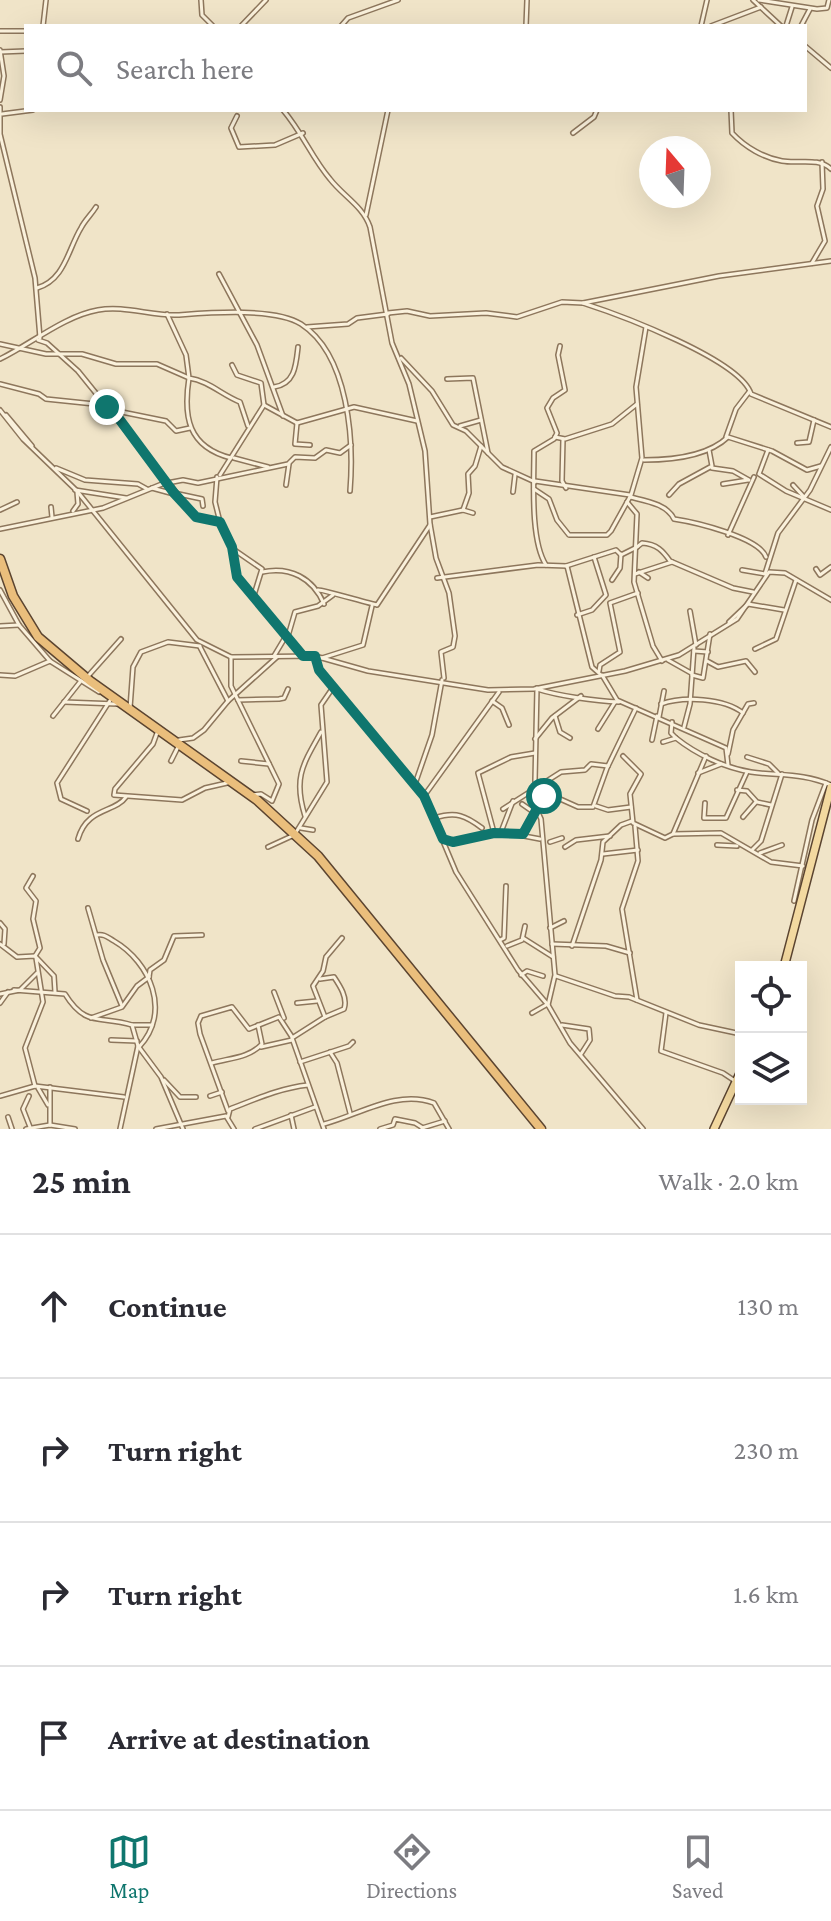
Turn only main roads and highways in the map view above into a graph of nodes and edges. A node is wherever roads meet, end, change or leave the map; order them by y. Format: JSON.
{"nodes":[{"id":1,"x":0,"y":559,"type":"edge"},
{"id":2,"x":829,"y":785,"type":"edge"},
{"id":3,"x":785,"y":961,"type":"edge"},
{"id":4,"x":735,"y":1084,"type":"edge"},
{"id":5,"x":541,"y":1129,"type":"edge"},
{"id":6,"x":714,"y":1129,"type":"edge"}],
"edges":[{"from":1,"to":5,"type":"highway"},
{"from":2,"to":3,"type":"main road"},
{"from":4,"to":6,"type":"main road"}]}
